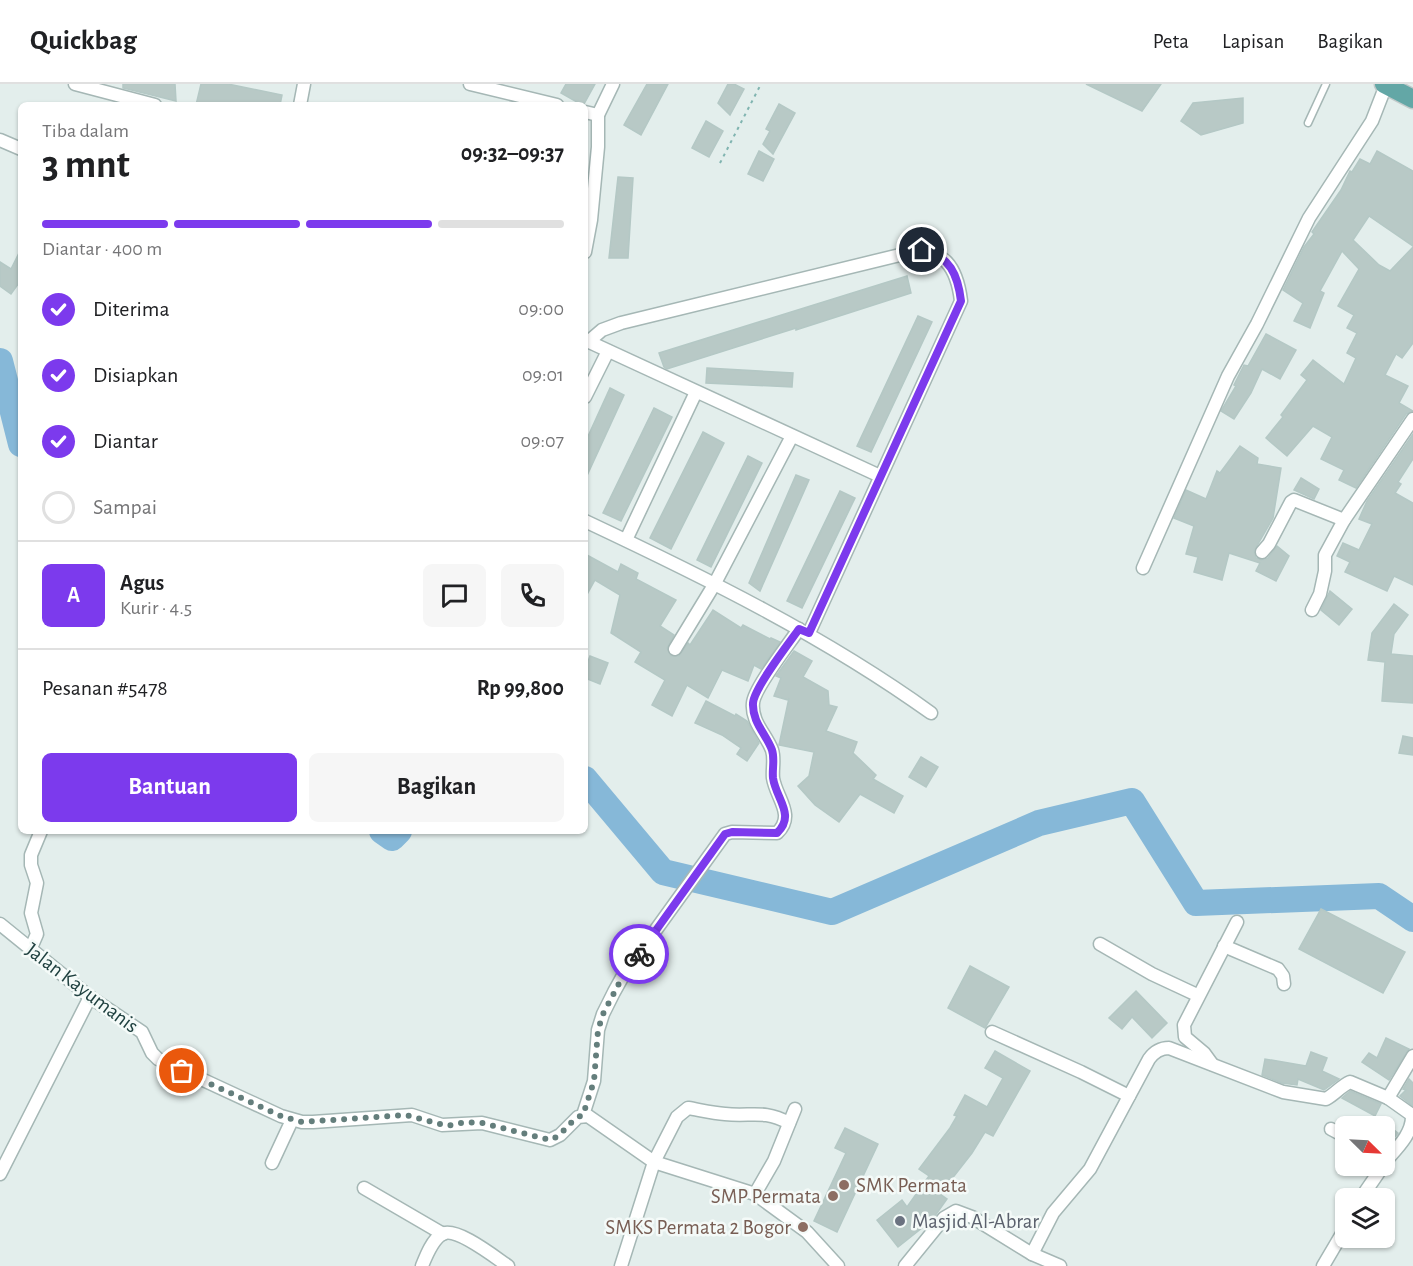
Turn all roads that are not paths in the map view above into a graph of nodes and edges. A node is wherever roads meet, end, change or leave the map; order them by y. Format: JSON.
{"nodes":[{"id":1,"x":75,"y":84,"type":"edge"},
{"id":2,"x":304,"y":84,"type":"edge"},
{"id":3,"x":470,"y":84,"type":"edge"},
{"id":4,"x":614,"y":84,"type":"edge"},
{"id":5,"x":1326,"y":84,"type":"edge"},
{"id":6,"x":1385,"y":84,"type":"edge"},
{"id":7,"x":1413,"y":99,"type":"edge"},
{"id":8,"x":510,"y":100,"type":"edge"},
{"id":9,"x":144,"y":102,"type":"edge"},
{"id":10,"x":301,"y":102,"type":"edge"},
{"id":11,"x":529,"y":102,"type":"edge"},
{"id":12,"x":588,"y":113,"type":"edge"},
{"id":13,"x":598,"y":115,"type":"junction"},
{"id":14,"x":1308,"y":123,"type":"dead end"},
{"id":15,"x":0,"y":140,"type":"edge"},
{"id":16,"x":18,"y":148,"type":"edge"},
{"id":17,"x":588,"y":236,"type":"edge"},
{"id":18,"x":588,"y":340,"type":"edge"},
{"id":19,"x":588,"y":342,"type":"edge"},
{"id":20,"x":608,"y":351,"type":"junction"},
{"id":21,"x":588,"y":391,"type":"edge"},
{"id":22,"x":696,"y":392,"type":"junction"},
{"id":23,"x":1413,"y":419,"type":"edge"},
{"id":24,"x":792,"y":436,"type":"junction"},
{"id":25,"x":880,"y":476,"type":"junction"},
{"id":26,"x":1344,"y":520,"type":"junction"},
{"id":27,"x":588,"y":522,"type":"edge"},
{"id":28,"x":626,"y":540,"type":"junction"},
{"id":29,"x":1263,"y":552,"type":"dead end"},
{"id":30,"x":1143,"y":568,"type":"dead end"},
{"id":31,"x":714,"y":585,"type":"junction"},
{"id":32,"x":1312,"y":610,"type":"dead end"},
{"id":33,"x":804,"y":631,"type":"junction"},
{"id":34,"x":675,"y":649,"type":"dead end"},
{"id":35,"x":931,"y":713,"type":"dead end"},
{"id":36,"x":40,"y":834,"type":"edge"},
{"id":37,"x":1237,"y":922,"type":"dead end"},
{"id":38,"x":0,"y":924,"type":"edge"},
{"id":39,"x":1100,"y":944,"type":"dead end"},
{"id":40,"x":1224,"y":946,"type":"junction"},
{"id":41,"x":30,"y":950,"type":"junction"},
{"id":42,"x":1284,"y":984,"type":"dead end"},
{"id":43,"x":1197,"y":995,"type":"junction"},
{"id":44,"x":90,"y":997,"type":"junction"},
{"id":45,"x":992,"y":1032,"type":"dead end"},
{"id":46,"x":1413,"y":1056,"type":"edge"},
{"id":47,"x":1213,"y":1065,"type":"junction"},
{"id":48,"x":1129,"y":1096,"type":"junction"},
{"id":49,"x":1388,"y":1098,"type":"junction"},
{"id":50,"x":795,"y":1109,"type":"dead end"},
{"id":51,"x":583,"y":1115,"type":"junction"},
{"id":52,"x":292,"y":1120,"type":"junction"},
{"id":53,"x":789,"y":1123,"type":"junction"},
{"id":54,"x":1413,"y":1123,"type":"edge"},
{"id":55,"x":1332,"y":1129,"type":"dead end"},
{"id":56,"x":1335,"y":1131,"type":"edge"},
{"id":57,"x":1395,"y":1150,"type":"edge"},
{"id":58,"x":654,"y":1162,"type":"junction"},
{"id":59,"x":272,"y":1163,"type":"dead end"},
{"id":60,"x":0,"y":1174,"type":"edge"},
{"id":61,"x":364,"y":1188,"type":"dead end"},
{"id":62,"x":755,"y":1194,"type":"junction"},
{"id":63,"x":443,"y":1234,"type":"junction"},
{"id":64,"x":1335,"y":1246,"type":"edge"},
{"id":65,"x":1032,"y":1254,"type":"junction"},
{"id":66,"x":422,"y":1266,"type":"edge"},
{"id":67,"x":508,"y":1266,"type":"edge"},
{"id":68,"x":621,"y":1266,"type":"edge"},
{"id":69,"x":838,"y":1266,"type":"edge"},
{"id":70,"x":905,"y":1266,"type":"edge"},
{"id":71,"x":1060,"y":1266,"type":"edge"},
{"id":72,"x":1323,"y":1266,"type":"edge"}],
"edges":[{"from":1,"to":9,"type":"street"},
{"from":2,"to":10,"type":"street"},
{"from":3,"to":8,"type":"street"},
{"from":4,"to":13,"type":"street"},
{"from":5,"to":14,"type":"lane"},
{"from":6,"to":7,"type":"main road"},
{"from":6,"to":30,"type":"street"},
{"from":8,"to":11,"type":"street"},
{"from":12,"to":13,"type":"street"},
{"from":13,"to":17,"type":"street"},
{"from":15,"to":16,"type":"street"},
{"from":18,"to":25,"type":"street"},
{"from":19,"to":20,"type":"street"},
{"from":20,"to":21,"type":"street"},
{"from":20,"to":22,"type":"street"},
{"from":22,"to":24,"type":"street"},
{"from":22,"to":28,"type":"street"},
{"from":23,"to":26,"type":"street"},
{"from":24,"to":25,"type":"street"},
{"from":24,"to":31,"type":"street"},
{"from":25,"to":33,"type":"street"},
{"from":26,"to":29,"type":"street"},
{"from":26,"to":32,"type":"street"},
{"from":27,"to":28,"type":"street"},
{"from":28,"to":31,"type":"street"},
{"from":31,"to":33,"type":"street"},
{"from":31,"to":34,"type":"street"},
{"from":33,"to":35,"type":"street"},
{"from":33,"to":51,"type":"street"},
{"from":36,"to":41,"type":"street"},
{"from":37,"to":40,"type":"street"},
{"from":38,"to":41,"type":"street","name":"Jalan Kayumanis"},
{"from":39,"to":43,"type":"street"},
{"from":40,"to":42,"type":"street"},
{"from":40,"to":43,"type":"street"},
{"from":41,"to":44,"type":"street","name":"Jalan Kayumanis"},
{"from":43,"to":47,"type":"street"},
{"from":44,"to":52,"type":"street","name":"Jalan Kayumanis"},
{"from":44,"to":60,"type":"street"},
{"from":45,"to":48,"type":"street"},
{"from":46,"to":49,"type":"street"},
{"from":47,"to":48,"type":"street"},
{"from":47,"to":49,"type":"street"},
{"from":48,"to":65,"type":"street"},
{"from":49,"to":54,"type":"street"},
{"from":50,"to":53,"type":"street"},
{"from":51,"to":52,"type":"street","name":"Jalan Kayumanis"},
{"from":51,"to":58,"type":"street"},
{"from":52,"to":59,"type":"street"},
{"from":53,"to":58,"type":"street"},
{"from":53,"to":62,"type":"street"},
{"from":54,"to":57,"type":"street"},
{"from":55,"to":56,"type":"street"},
{"from":58,"to":62,"type":"street"},
{"from":58,"to":68,"type":"street"},
{"from":61,"to":63,"type":"street"},
{"from":62,"to":69,"type":"street"},
{"from":63,"to":66,"type":"street"},
{"from":63,"to":67,"type":"street"},
{"from":64,"to":72,"type":"street"},
{"from":65,"to":70,"type":"street"},
{"from":65,"to":71,"type":"street"}]}
